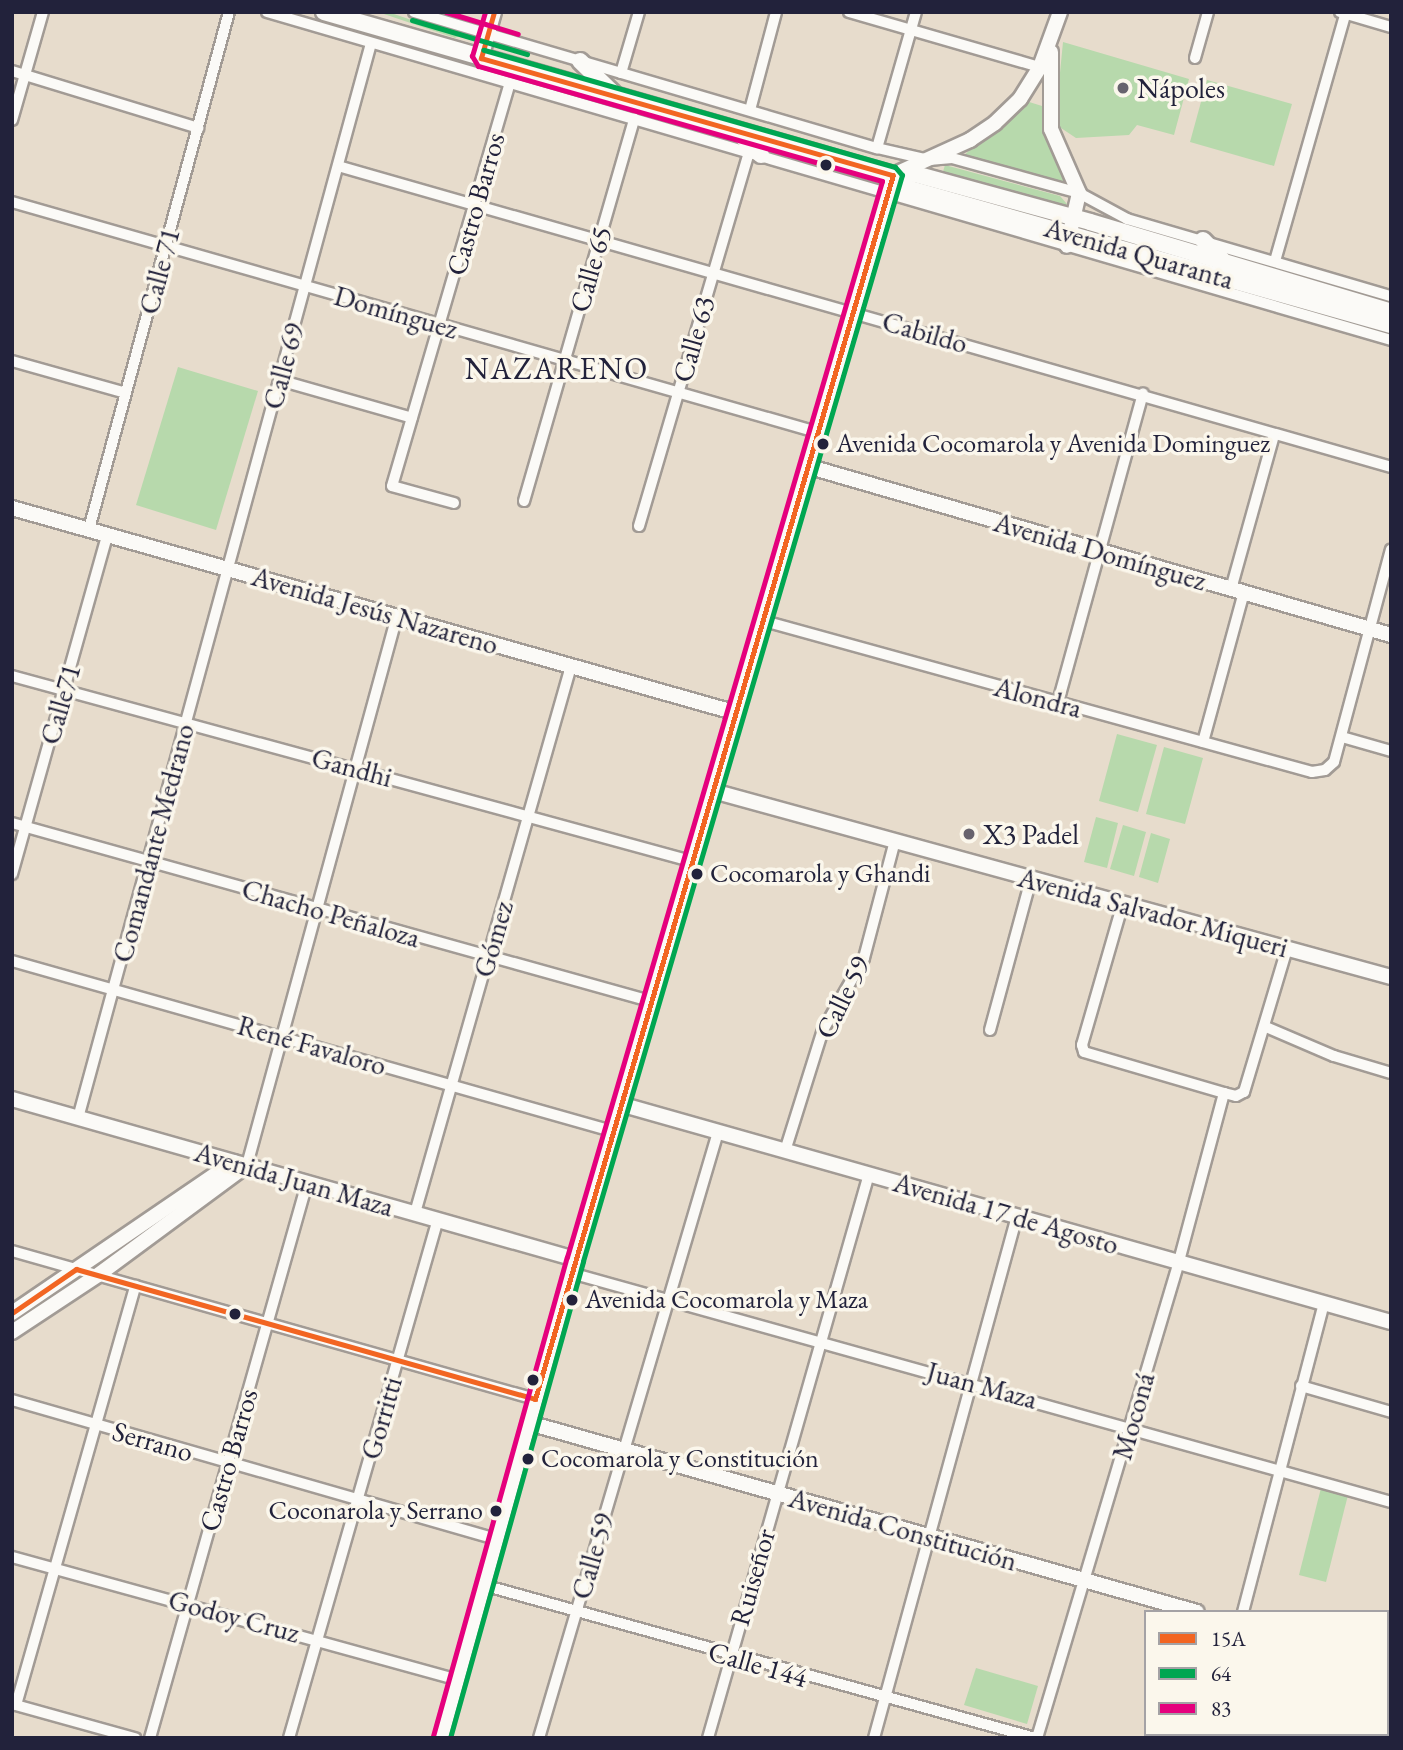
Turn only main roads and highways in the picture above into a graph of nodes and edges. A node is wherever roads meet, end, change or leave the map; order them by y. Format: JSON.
{"nodes":[{"id":1,"x":324,"y":12,"type":"edge"},
{"id":2,"x":348,"y":12,"type":"edge"},
{"id":3,"x":494,"y":12,"type":"edge"},
{"id":4,"x":1060,"y":12,"type":"edge"},
{"id":5,"x":366,"y":24,"type":"junction"},
{"id":6,"x":1051,"y":46,"type":"junction"},
{"id":7,"x":580,"y":61,"type":"road end"},
{"id":8,"x":479,"y":66,"type":"junction"},
{"id":9,"x":615,"y":95,"type":"junction"},
{"id":10,"x":735,"y":129,"type":"junction"},
{"id":11,"x":755,"y":154,"type":"road end"},
{"id":12,"x":893,"y":175,"type":"junction"},
{"id":13,"x":1072,"y":233,"type":"junction"},
{"id":14,"x":1203,"y":240,"type":"road end"},
{"id":15,"x":1225,"y":262,"type":"junction"},
{"id":16,"x":1391,"y":312,"type":"edge"},
{"id":17,"x":1391,"y":325,"type":"edge"},
{"id":18,"x":810,"y":467,"type":"junction"},
{"id":19,"x":12,"y":508,"type":"edge"},
{"id":20,"x":1391,"y":635,"type":"edge"},
{"id":21,"x":737,"y":713,"type":"junction"},
{"id":22,"x":713,"y":791,"type":"junction"},
{"id":23,"x":1391,"y":977,"type":"edge"},
{"id":24,"x":13,"y":1101,"type":"edge"},
{"id":25,"x":620,"y":1104,"type":"junction"},
{"id":26,"x":240,"y":1163,"type":"junction"},
{"id":27,"x":573,"y":1266,"type":"junction"},
{"id":28,"x":12,"y":1312,"type":"edge"},
{"id":29,"x":1391,"y":1322,"type":"edge"},
{"id":30,"x":12,"y":1332,"type":"edge"},
{"id":31,"x":529,"y":1423,"type":"junction"},
{"id":32,"x":1190,"y":1610,"type":"edge"},
{"id":33,"x":440,"y":1738,"type":"edge"}],
"edges":[{"from":1,"to":5,"type":"highway","name":"Avenida Quaranta"},
{"from":2,"to":5,"type":"highway"},
{"from":3,"to":8,"type":"main road"},
{"from":4,"to":6,"type":"main road"},
{"from":5,"to":8,"type":"highway","name":"Avenida Quaranta"},
{"from":6,"to":12,"type":"main road"},
{"from":6,"to":13,"type":"main road"},
{"from":7,"to":9,"type":"highway"},
{"from":8,"to":9,"type":"highway","name":"Avenida Quaranta"},
{"from":9,"to":10,"type":"highway","name":"Avenida Quaranta"},
{"from":10,"to":11,"type":"highway"},
{"from":10,"to":12,"type":"highway","name":"Avenida Quaranta"},
{"from":12,"to":13,"type":"highway","name":"Avenida Quaranta"},
{"from":12,"to":18,"type":"main road"},
{"from":13,"to":15,"type":"highway","name":"Avenida Quaranta"},
{"from":13,"to":17,"type":"highway","name":"Avenida Quaranta"},
{"from":14,"to":15,"type":"highway"},
{"from":15,"to":16,"type":"highway","name":"Avenida Quaranta"},
{"from":18,"to":20,"type":"main road","name":"Avenida Domínguez"},
{"from":18,"to":21,"type":"main road"},
{"from":19,"to":21,"type":"main road","name":"Avenida Jesús Nazareno"},
{"from":21,"to":22,"type":"main road"},
{"from":22,"to":23,"type":"main road","name":"Avenida Salvador Miqueri"},
{"from":22,"to":25,"type":"main road"},
{"from":24,"to":26,"type":"main road","name":"Avenida Juan Maza"},
{"from":25,"to":27,"type":"main road"},
{"from":25,"to":29,"type":"main road","name":"Avenida 17 de Agosto"},
{"from":26,"to":27,"type":"main road","name":"Avenida Juan Maza"},
{"from":26,"to":28,"type":"main road"},
{"from":26,"to":30,"type":"main road"},
{"from":27,"to":31,"type":"main road"},
{"from":31,"to":32,"type":"main road","name":"Avenida Constitución"},
{"from":31,"to":33,"type":"main road"}]}
